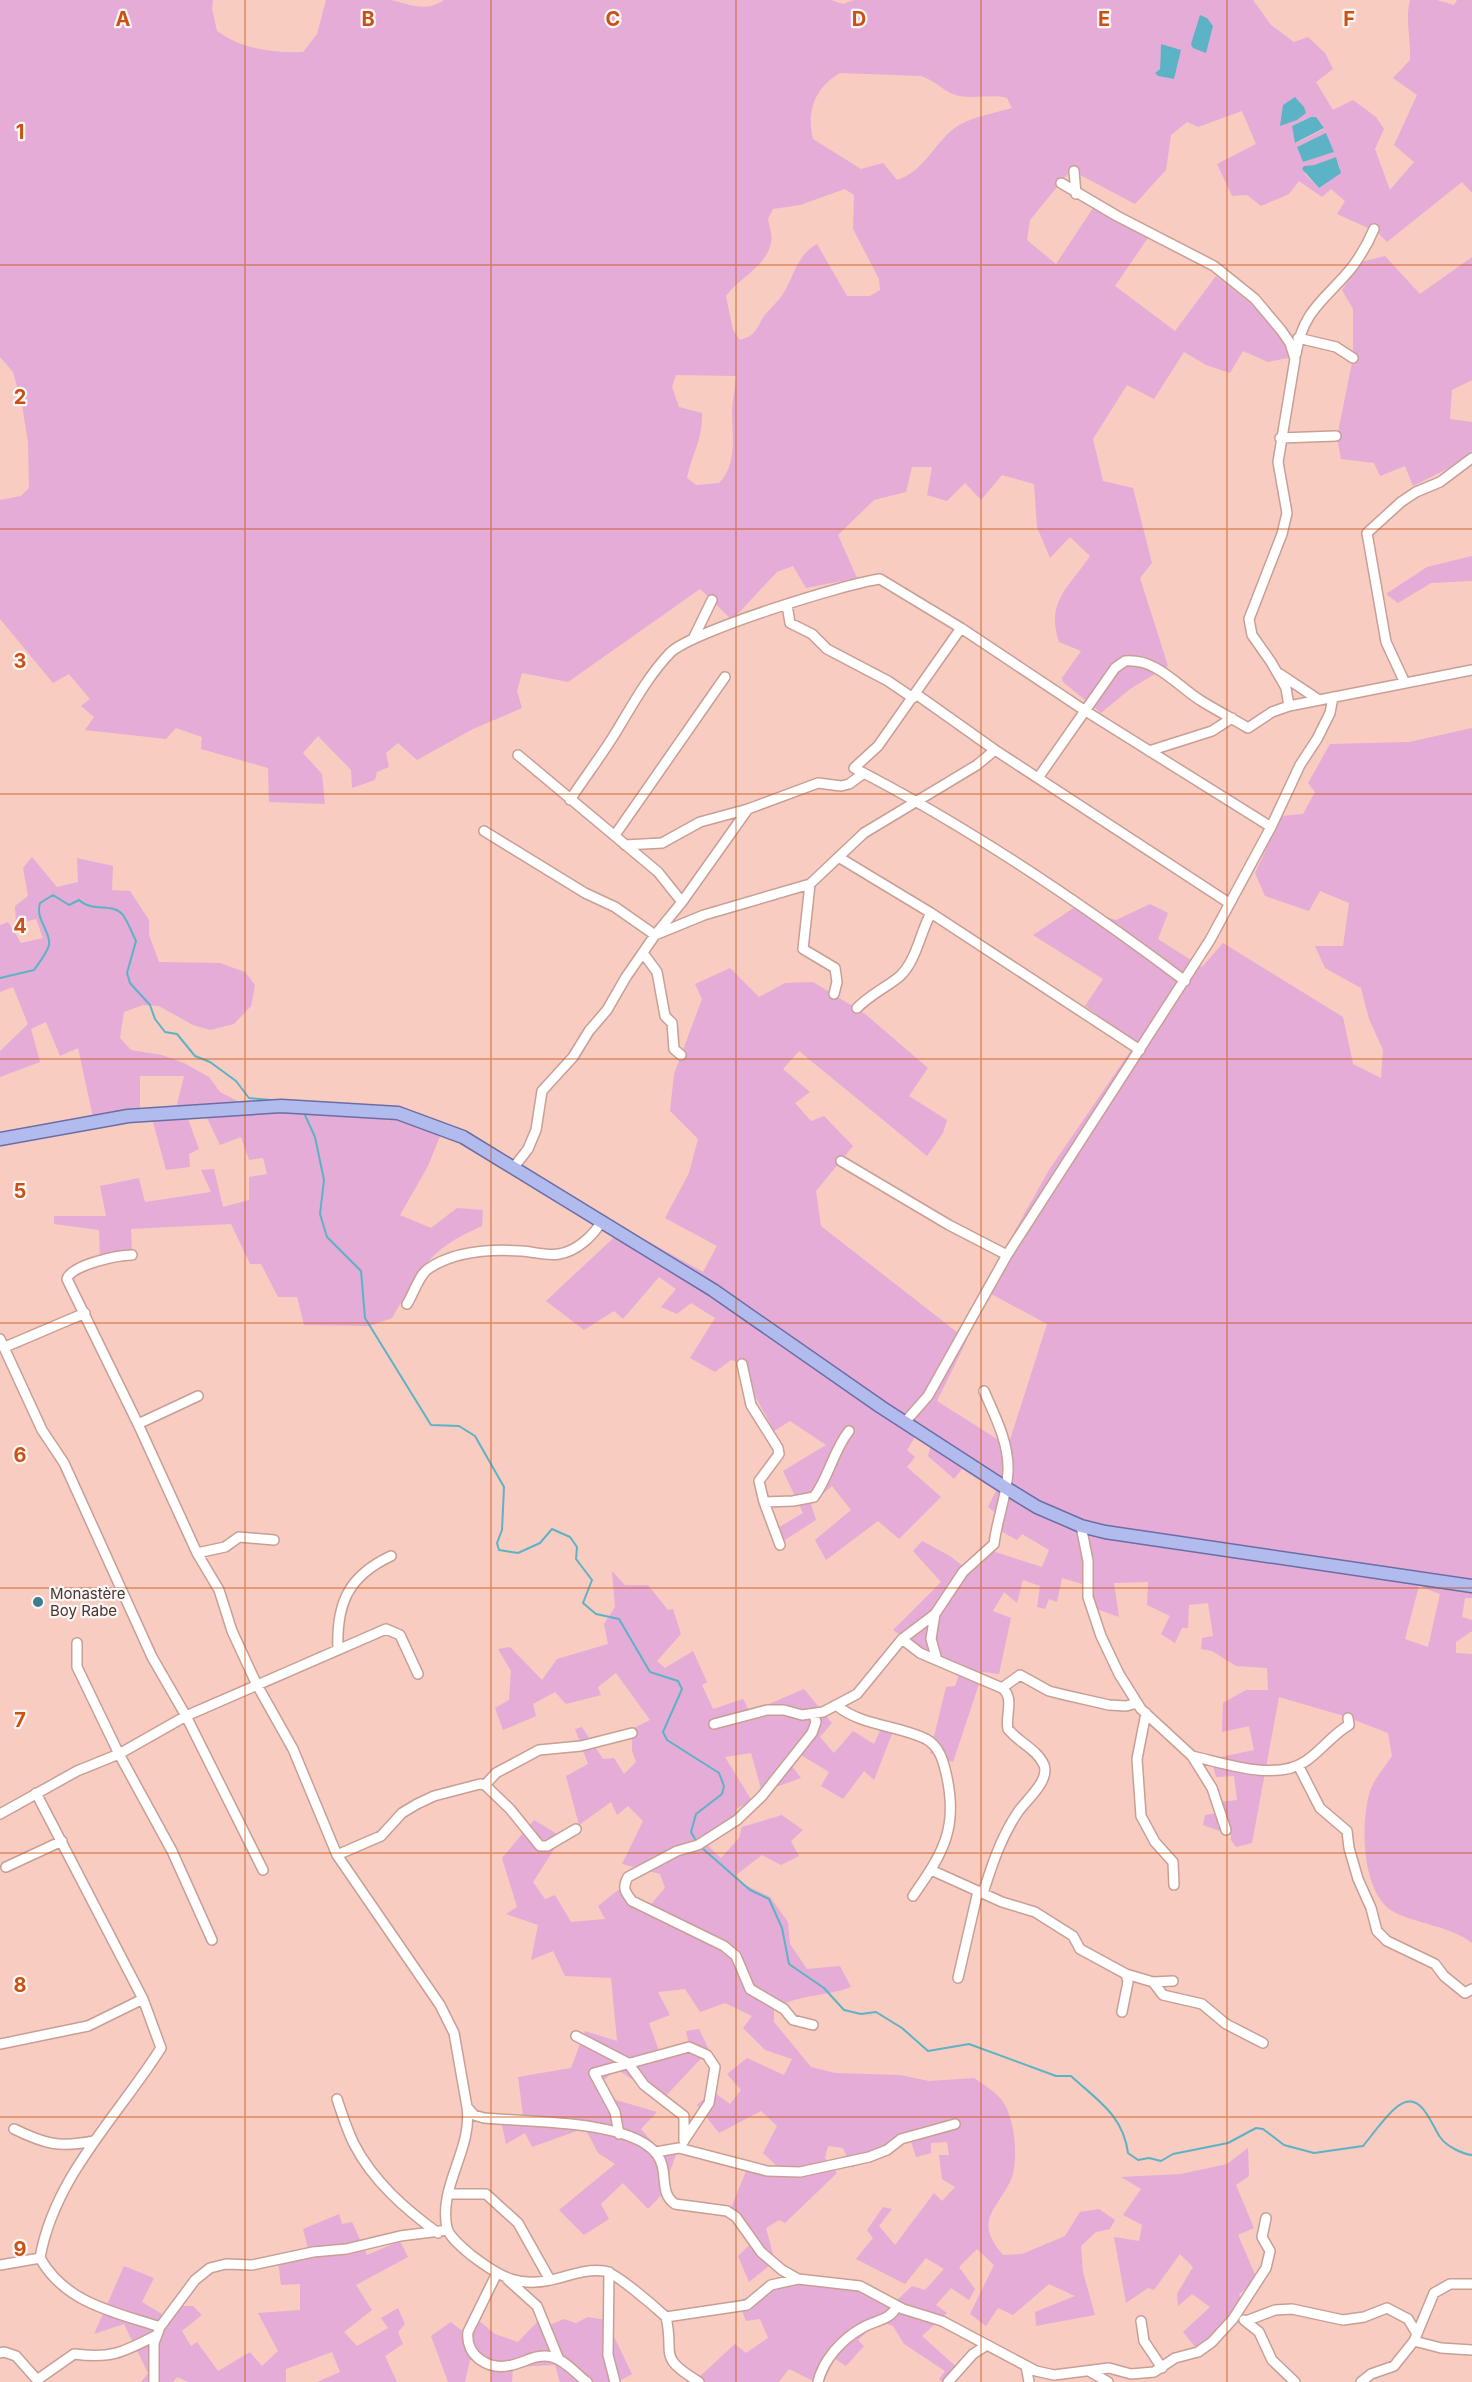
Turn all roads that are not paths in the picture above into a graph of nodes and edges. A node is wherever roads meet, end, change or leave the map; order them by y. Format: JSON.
{"nodes":[{"id":1,"x":1074,"y":171,"type":"dead end"},
{"id":2,"x":1061,"y":183,"type":"dead end"},
{"id":3,"x":1076,"y":194,"type":"junction"},
{"id":4,"x":1374,"y":229,"type":"dead end"},
{"id":5,"x":1298,"y":338,"type":"junction"},
{"id":6,"x":1353,"y":358,"type":"dead end"},
{"id":7,"x":1295,"y":359,"type":"junction"},
{"id":8,"x":1336,"y":436,"type":"dead end"},
{"id":9,"x":1280,"y":438,"type":"junction"},
{"id":10,"x":1472,"y":458,"type":"edge"},
{"id":11,"x":712,"y":600,"type":"dead end"},
{"id":12,"x":787,"y":605,"type":"junction"},
{"id":13,"x":961,"y":627,"type":"junction"},
{"id":14,"x":694,"y":637,"type":"junction"},
{"id":15,"x":1472,"y":670,"type":"edge"},
{"id":16,"x":1278,"y":673,"type":"junction"},
{"id":17,"x":725,"y":677,"type":"dead end"},
{"id":18,"x":1405,"y":683,"type":"junction"},
{"id":19,"x":915,"y":696,"type":"junction"},
{"id":20,"x":1333,"y":697,"type":"junction"},
{"id":21,"x":1319,"y":700,"type":"junction"},
{"id":22,"x":1289,"y":706,"type":"junction"},
{"id":23,"x":1084,"y":710,"type":"junction"},
{"id":24,"x":1232,"y":718,"type":"junction"},
{"id":25,"x":995,"y":750,"type":"junction"},
{"id":26,"x":1149,"y":751,"type":"junction"},
{"id":27,"x":518,"y":755,"type":"dead end"},
{"id":28,"x":864,"y":773,"type":"junction"},
{"id":29,"x":1038,"y":778,"type":"junction"},
{"id":30,"x":570,"y":800,"type":"junction"},
{"id":31,"x":918,"y":802,"type":"junction"},
{"id":32,"x":748,"y":809,"type":"junction"},
{"id":33,"x":1271,"y":827,"type":"junction"},
{"id":34,"x":484,"y":831,"type":"dead end"},
{"id":35,"x":615,"y":835,"type":"junction"},
{"id":36,"x":625,"y":845,"type":"junction"},
{"id":37,"x":840,"y":858,"type":"junction"},
{"id":38,"x":810,"y":884,"type":"junction"},
{"id":39,"x":682,"y":902,"type":"junction"},
{"id":40,"x":1229,"y":903,"type":"junction"},
{"id":41,"x":931,"y":913,"type":"junction"},
{"id":42,"x":655,"y":935,"type":"junction"},
{"id":43,"x":643,"y":953,"type":"junction"},
{"id":44,"x":1185,"y":981,"type":"junction"},
{"id":45,"x":834,"y":994,"type":"dead end"},
{"id":46,"x":857,"y":1008,"type":"dead end"},
{"id":47,"x":1140,"y":1050,"type":"junction"},
{"id":48,"x":681,"y":1055,"type":"dead end"},
{"id":49,"x":0,"y":1139,"type":"edge"},
{"id":50,"x":841,"y":1161,"type":"dead end"},
{"id":51,"x":514,"y":1167,"type":"junction"},
{"id":52,"x":602,"y":1221,"type":"junction"},
{"id":53,"x":132,"y":1255,"type":"dead end"},
{"id":54,"x":1007,"y":1255,"type":"junction"},
{"id":55,"x":407,"y":1305,"type":"dead end"},
{"id":56,"x":85,"y":1313,"type":"junction"},
{"id":57,"x":3,"y":1343,"type":"edge"},
{"id":58,"x":742,"y":1364,"type":"dead end"},
{"id":59,"x":984,"y":1391,"type":"dead end"},
{"id":60,"x":198,"y":1396,"type":"dead end"},
{"id":61,"x":905,"y":1422,"type":"junction"},
{"id":62,"x":138,"y":1424,"type":"junction"},
{"id":63,"x":849,"y":1431,"type":"dead end"},
{"id":64,"x":1006,"y":1488,"type":"junction"},
{"id":65,"x":764,"y":1502,"type":"junction"},
{"id":66,"x":1082,"y":1526,"type":"junction"},
{"id":67,"x":274,"y":1540,"type":"dead end"},
{"id":68,"x":780,"y":1545,"type":"dead end"},
{"id":69,"x":196,"y":1553,"type":"junction"},
{"id":70,"x":391,"y":1556,"type":"dead end"},
{"id":71,"x":1472,"y":1586,"type":"edge"},
{"id":72,"x":935,"y":1614,"type":"junction"},
{"id":73,"x":902,"y":1639,"type":"junction"},
{"id":74,"x":77,"y":1643,"type":"dead end"},
{"id":75,"x":338,"y":1650,"type":"junction"},
{"id":76,"x":938,"y":1660,"type":"junction"},
{"id":77,"x":418,"y":1674,"type":"dead end"},
{"id":78,"x":257,"y":1685,"type":"junction"},
{"id":79,"x":1002,"y":1688,"type":"junction"},
{"id":80,"x":1137,"y":1703,"type":"junction"},
{"id":81,"x":837,"y":1705,"type":"junction"},
{"id":82,"x":1146,"y":1713,"type":"junction"},
{"id":83,"x":814,"y":1715,"type":"junction"},
{"id":84,"x":186,"y":1716,"type":"junction"},
{"id":85,"x":1348,"y":1718,"type":"dead end"},
{"id":86,"x":714,"y":1724,"type":"dead end"},
{"id":87,"x":632,"y":1733,"type":"dead end"},
{"id":88,"x":119,"y":1754,"type":"junction"},
{"id":89,"x":1192,"y":1756,"type":"junction"},
{"id":90,"x":1298,"y":1765,"type":"junction"},
{"id":91,"x":485,"y":1785,"type":"junction"},
{"id":92,"x":36,"y":1793,"type":"junction"},
{"id":93,"x":0,"y":1814,"type":"edge"},
{"id":94,"x":576,"y":1829,"type":"dead end"},
{"id":95,"x":1226,"y":1830,"type":"dead end"},
{"id":96,"x":62,"y":1842,"type":"junction"},
{"id":97,"x":337,"y":1855,"type":"junction"},
{"id":98,"x":6,"y":1867,"type":"dead end"},
{"id":99,"x":263,"y":1870,"type":"dead end"},
{"id":100,"x":931,"y":1870,"type":"junction"},
{"id":101,"x":1174,"y":1884,"type":"dead end"},
{"id":102,"x":980,"y":1892,"type":"junction"},
{"id":103,"x":913,"y":1896,"type":"dead end"},
{"id":104,"x":212,"y":1940,"type":"dead end"},
{"id":105,"x":1126,"y":1974,"type":"junction"},
{"id":106,"x":958,"y":1978,"type":"dead end"},
{"id":107,"x":1173,"y":1981,"type":"dead end"},
{"id":108,"x":1154,"y":1982,"type":"junction"},
{"id":109,"x":1470,"y":1994,"type":"edge"},
{"id":110,"x":143,"y":1999,"type":"junction"},
{"id":111,"x":1122,"y":2012,"type":"dead end"},
{"id":112,"x":813,"y":2025,"type":"dead end"},
{"id":113,"x":576,"y":2036,"type":"dead end"},
{"id":114,"x":1263,"y":2043,"type":"dead end"},
{"id":115,"x":0,"y":2044,"type":"edge"},
{"id":116,"x":628,"y":2063,"type":"junction"},
{"id":117,"x":337,"y":2099,"type":"dead end"},
{"id":118,"x":467,"y":2107,"type":"junction"},
{"id":119,"x":955,"y":2124,"type":"dead end"},
{"id":120,"x":14,"y":2129,"type":"dead end"},
{"id":121,"x":619,"y":2134,"type":"junction"},
{"id":122,"x":94,"y":2141,"type":"junction"},
{"id":123,"x":682,"y":2144,"type":"junction"},
{"id":124,"x":656,"y":2152,"type":"junction"},
{"id":125,"x":448,"y":2194,"type":"junction"},
{"id":126,"x":1266,"y":2218,"type":"dead end"},
{"id":127,"x":443,"y":2231,"type":"junction"},
{"id":128,"x":40,"y":2258,"type":"junction"},
{"id":129,"x":0,"y":2265,"type":"edge"},
{"id":130,"x":609,"y":2272,"type":"junction"},
{"id":131,"x":496,"y":2275,"type":"junction"},
{"id":132,"x":506,"y":2278,"type":"junction"},
{"id":133,"x":798,"y":2279,"type":"junction"},
{"id":134,"x":550,"y":2280,"type":"junction"},
{"id":135,"x":1472,"y":2284,"type":"edge"},
{"id":136,"x":897,"y":2306,"type":"junction"},
{"id":137,"x":666,"y":2317,"type":"junction"},
{"id":138,"x":1233,"y":2319,"type":"junction"},
{"id":139,"x":1141,"y":2321,"type":"dead end"},
{"id":140,"x":1246,"y":2321,"type":"junction"},
{"id":141,"x":158,"y":2331,"type":"junction"},
{"id":142,"x":1416,"y":2338,"type":"junction"},
{"id":143,"x":987,"y":2345,"type":"junction"},
{"id":144,"x":1472,"y":2349,"type":"edge"},
{"id":145,"x":0,"y":2353,"type":"edge"},
{"id":146,"x":559,"y":2360,"type":"junction"},
{"id":147,"x":1026,"y":2366,"type":"junction"},
{"id":148,"x":1162,"y":2368,"type":"junction"},
{"id":149,"x":1089,"y":2372,"type":"junction"},
{"id":150,"x":38,"y":2381,"type":"edge"},
{"id":151,"x":154,"y":2382,"type":"edge"},
{"id":152,"x":586,"y":2382,"type":"edge"},
{"id":153,"x":615,"y":2382,"type":"edge"},
{"id":154,"x":699,"y":2382,"type":"edge"},
{"id":155,"x":818,"y":2382,"type":"edge"},
{"id":156,"x":948,"y":2382,"type":"edge"},
{"id":157,"x":1029,"y":2382,"type":"edge"},
{"id":158,"x":1108,"y":2382,"type":"edge"},
{"id":159,"x":1296,"y":2382,"type":"edge"},
{"id":160,"x":1361,"y":2382,"type":"edge"}],
"edges":[{"from":1,"to":3,"type":"street"},
{"from":2,"to":3,"type":"street"},
{"from":3,"to":7,"type":"street"},
{"from":4,"to":5,"type":"street"},
{"from":5,"to":6,"type":"street"},
{"from":5,"to":7,"type":"street"},
{"from":7,"to":9,"type":"street"},
{"from":8,"to":9,"type":"street"},
{"from":9,"to":16,"type":"street"},
{"from":10,"to":18,"type":"street"},
{"from":11,"to":14,"type":"street"},
{"from":12,"to":13,"type":"street"},
{"from":12,"to":14,"type":"street"},
{"from":12,"to":19,"type":"street"},
{"from":13,"to":19,"type":"street"},
{"from":13,"to":23,"type":"street"},
{"from":14,"to":30,"type":"street"},
{"from":15,"to":18,"type":"street"},
{"from":16,"to":21,"type":"street"},
{"from":16,"to":22,"type":"street"},
{"from":17,"to":35,"type":"street"},
{"from":18,"to":20,"type":"street"},
{"from":19,"to":25,"type":"street"},
{"from":19,"to":28,"type":"street"},
{"from":20,"to":21,"type":"street"},
{"from":20,"to":33,"type":"street"},
{"from":21,"to":22,"type":"street"},
{"from":22,"to":24,"type":"street"},
{"from":23,"to":24,"type":"street"},
{"from":23,"to":26,"type":"street"},
{"from":23,"to":29,"type":"street"},
{"from":24,"to":26,"type":"street"},
{"from":25,"to":29,"type":"street"},
{"from":25,"to":31,"type":"street"},
{"from":26,"to":33,"type":"street"},
{"from":27,"to":30,"type":"street"},
{"from":28,"to":31,"type":"street"},
{"from":28,"to":32,"type":"street"},
{"from":29,"to":40,"type":"street"},
{"from":30,"to":35,"type":"street"},
{"from":31,"to":37,"type":"street"},
{"from":31,"to":44,"type":"street"},
{"from":32,"to":36,"type":"street"},
{"from":32,"to":39,"type":"street"},
{"from":33,"to":40,"type":"street"},
{"from":34,"to":42,"type":"street"},
{"from":35,"to":36,"type":"street"},
{"from":36,"to":39,"type":"street"},
{"from":37,"to":38,"type":"street"},
{"from":37,"to":41,"type":"street"},
{"from":38,"to":42,"type":"street"},
{"from":38,"to":45,"type":"street"},
{"from":39,"to":42,"type":"street"},
{"from":40,"to":44,"type":"street"},
{"from":41,"to":46,"type":"street"},
{"from":41,"to":47,"type":"street"},
{"from":42,"to":43,"type":"street"},
{"from":43,"to":48,"type":"street"},
{"from":43,"to":51,"type":"street"},
{"from":44,"to":47,"type":"street"},
{"from":47,"to":54,"type":"street"},
{"from":49,"to":51,"type":"main road"},
{"from":50,"to":54,"type":"street"},
{"from":51,"to":52,"type":"main road"},
{"from":52,"to":55,"type":"street"},
{"from":52,"to":61,"type":"main road"},
{"from":53,"to":56,"type":"street"},
{"from":54,"to":61,"type":"street"},
{"from":56,"to":57,"type":"street"},
{"from":56,"to":62,"type":"street"},
{"from":57,"to":84,"type":"street"},
{"from":58,"to":65,"type":"street"},
{"from":59,"to":64,"type":"street"},
{"from":60,"to":62,"type":"street"},
{"from":61,"to":64,"type":"main road"},
{"from":62,"to":69,"type":"street"},
{"from":63,"to":65,"type":"street"},
{"from":64,"to":66,"type":"main road"},
{"from":64,"to":72,"type":"street"},
{"from":65,"to":68,"type":"street"},
{"from":66,"to":71,"type":"main road"},
{"from":66,"to":80,"type":"street"},
{"from":67,"to":69,"type":"street"},
{"from":69,"to":78,"type":"street"},
{"from":70,"to":75,"type":"street"},
{"from":72,"to":73,"type":"street"},
{"from":72,"to":76,"type":"street"},
{"from":73,"to":76,"type":"street"},
{"from":73,"to":81,"type":"street"},
{"from":74,"to":88,"type":"street"},
{"from":75,"to":77,"type":"street"},
{"from":75,"to":78,"type":"street"},
{"from":76,"to":79,"type":"street"},
{"from":78,"to":84,"type":"street"},
{"from":78,"to":97,"type":"street"},
{"from":79,"to":80,"type":"street"},
{"from":79,"to":102,"type":"street"},
{"from":80,"to":82,"type":"street"},
{"from":81,"to":83,"type":"street"},
{"from":81,"to":100,"type":"street"},
{"from":82,"to":89,"type":"street"},
{"from":82,"to":101,"type":"street"},
{"from":83,"to":86,"type":"street"},
{"from":83,"to":112,"type":"street"},
{"from":84,"to":88,"type":"street"},
{"from":84,"to":99,"type":"street"},
{"from":85,"to":90,"type":"street"},
{"from":87,"to":91,"type":"street"},
{"from":88,"to":92,"type":"street"},
{"from":88,"to":104,"type":"street"},
{"from":89,"to":90,"type":"street"},
{"from":89,"to":95,"type":"street"},
{"from":90,"to":109,"type":"street"},
{"from":91,"to":94,"type":"street"},
{"from":91,"to":97,"type":"street"},
{"from":92,"to":93,"type":"street"},
{"from":92,"to":96,"type":"street"},
{"from":96,"to":98,"type":"street"},
{"from":96,"to":110,"type":"street"},
{"from":97,"to":118,"type":"street"},
{"from":100,"to":102,"type":"street"},
{"from":100,"to":103,"type":"street"},
{"from":102,"to":105,"type":"street"},
{"from":102,"to":106,"type":"street"},
{"from":105,"to":108,"type":"street"},
{"from":105,"to":111,"type":"street"},
{"from":107,"to":108,"type":"street"},
{"from":108,"to":114,"type":"street"},
{"from":110,"to":115,"type":"street"},
{"from":110,"to":122,"type":"street"},
{"from":113,"to":116,"type":"street"},
{"from":116,"to":121,"type":"street"},
{"from":116,"to":123,"type":"street"},
{"from":116,"to":123,"type":"street"},
{"from":117,"to":127,"type":"street"},
{"from":118,"to":121,"type":"street"},
{"from":118,"to":125,"type":"street"},
{"from":119,"to":123,"type":"street"},
{"from":120,"to":122,"type":"street"},
{"from":121,"to":124,"type":"street"},
{"from":122,"to":128,"type":"street"},
{"from":123,"to":124,"type":"street"},
{"from":124,"to":133,"type":"street"},
{"from":125,"to":127,"type":"street"},
{"from":125,"to":134,"type":"street"},
{"from":126,"to":138,"type":"street"},
{"from":127,"to":131,"type":"street"},
{"from":127,"to":141,"type":"street"},
{"from":128,"to":129,"type":"street"},
{"from":128,"to":141,"type":"street"},
{"from":130,"to":134,"type":"street"},
{"from":130,"to":137,"type":"street"},
{"from":130,"to":153,"type":"street"},
{"from":131,"to":132,"type":"street"},
{"from":131,"to":146,"type":"street"},
{"from":132,"to":134,"type":"street"},
{"from":132,"to":146,"type":"street"},
{"from":133,"to":136,"type":"street"},
{"from":133,"to":137,"type":"street"},
{"from":135,"to":142,"type":"street"},
{"from":136,"to":143,"type":"street"},
{"from":136,"to":155,"type":"street"},
{"from":137,"to":154,"type":"street"},
{"from":138,"to":140,"type":"street"},
{"from":138,"to":148,"type":"street"},
{"from":139,"to":148,"type":"street"},
{"from":140,"to":142,"type":"street"},
{"from":140,"to":159,"type":"street"},
{"from":141,"to":150,"type":"street"},
{"from":141,"to":151,"type":"street"},
{"from":142,"to":144,"type":"street"},
{"from":142,"to":160,"type":"street"},
{"from":143,"to":147,"type":"street"},
{"from":143,"to":156,"type":"street"},
{"from":145,"to":150,"type":"street"},
{"from":146,"to":152,"type":"street"},
{"from":147,"to":149,"type":"street"},
{"from":147,"to":157,"type":"street"},
{"from":148,"to":149,"type":"street"},
{"from":149,"to":158,"type":"street"}]}
